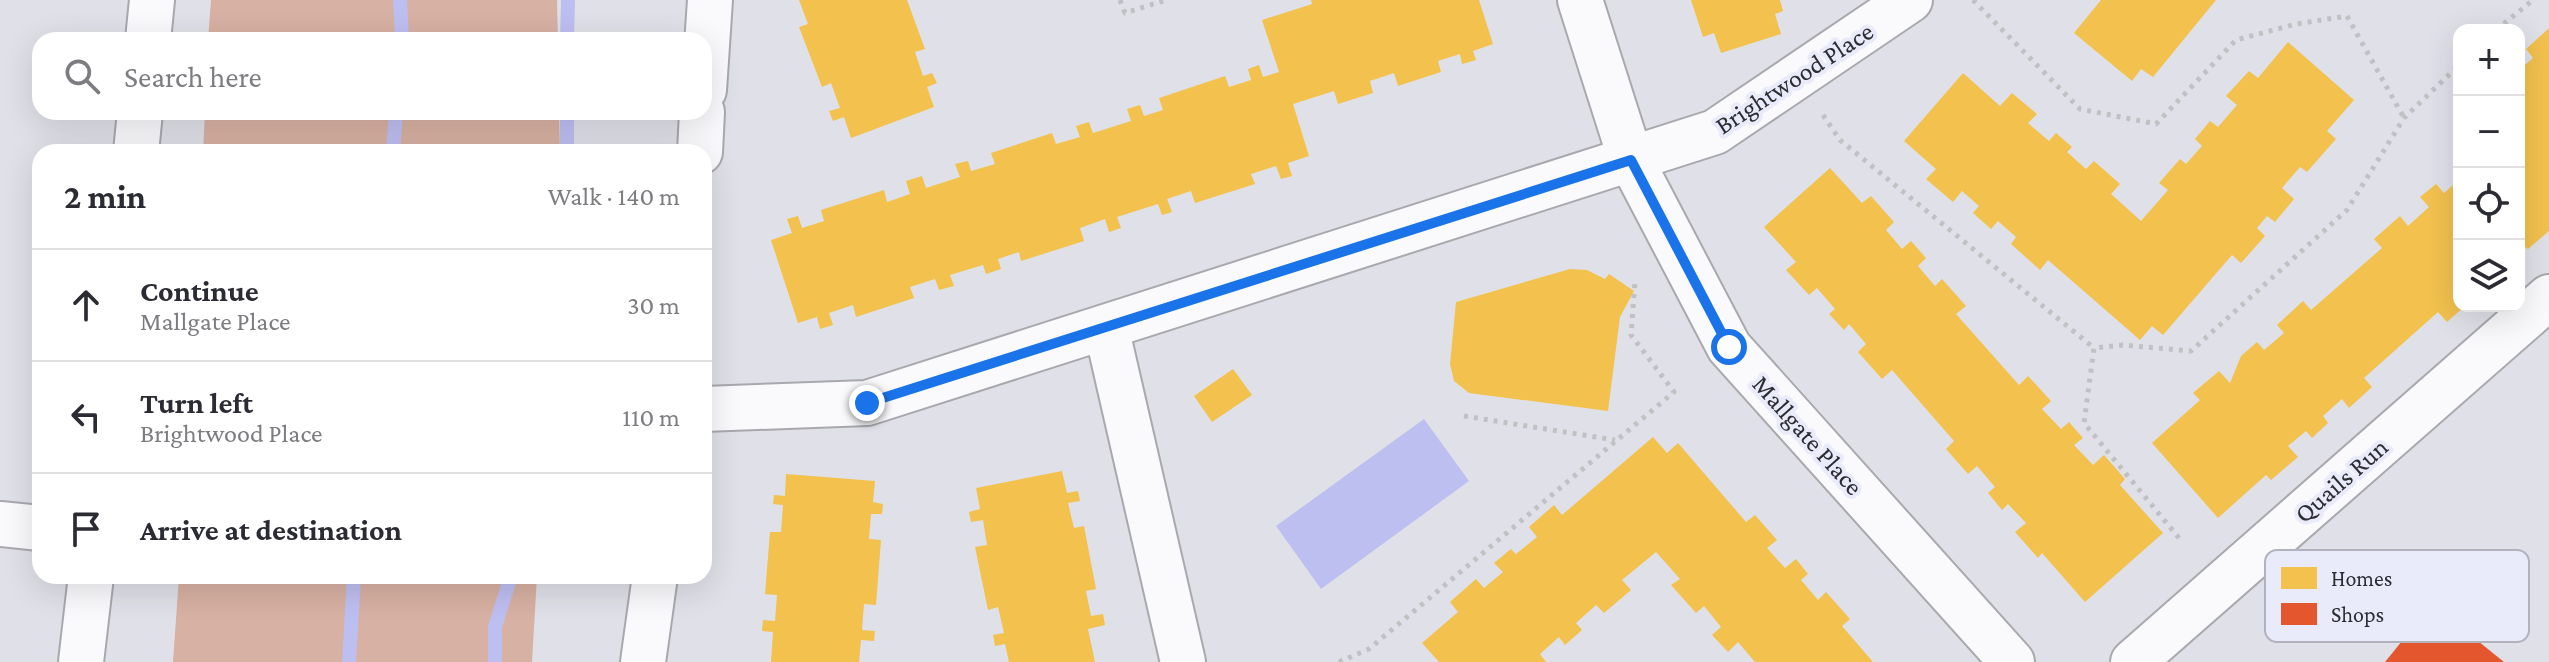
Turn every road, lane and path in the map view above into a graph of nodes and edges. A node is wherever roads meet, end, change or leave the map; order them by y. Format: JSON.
{"nodes":[{"id":1,"x":152,"y":0,"type":"edge"},
{"id":2,"x":710,"y":0,"type":"edge"},
{"id":3,"x":1120,"y":0,"type":"edge"},
{"id":4,"x":1166,"y":0,"type":"edge"},
{"id":5,"x":1580,"y":0,"type":"edge"},
{"id":6,"x":1910,"y":0,"type":"edge"},
{"id":7,"x":1973,"y":0,"type":"edge"},
{"id":8,"x":2533,"y":0,"type":"edge"},
{"id":9,"x":2503,"y":24,"type":"edge"},
{"id":10,"x":149,"y":32,"type":"edge"},
{"id":11,"x":708,"y":32,"type":"edge"},
{"id":12,"x":2453,"y":71,"type":"edge"},
{"id":13,"x":1797,"y":78,"type":"junction"},
{"id":14,"x":2404,"y":118,"type":"junction"},
{"id":15,"x":139,"y":120,"type":"edge"},
{"id":16,"x":702,"y":120,"type":"edge"},
{"id":17,"x":137,"y":144,"type":"edge"},
{"id":18,"x":700,"y":144,"type":"edge"},
{"id":19,"x":1631,"y":160,"type":"junction"},
{"id":20,"x":1635,"y":282,"type":"dead end"},
{"id":21,"x":2549,"y":297,"type":"edge"},
{"id":22,"x":1106,"y":327,"type":"junction"},
{"id":23,"x":2094,"y":348,"type":"junction"},
{"id":24,"x":712,"y":409,"type":"edge"},
{"id":25,"x":1464,"y":416,"type":"dead end"},
{"id":26,"x":1616,"y":441,"type":"junction"},
{"id":27,"x":0,"y":524,"type":"edge"},
{"id":28,"x":32,"y":527,"type":"edge"},
{"id":29,"x":2179,"y":538,"type":"dead end"},
{"id":30,"x":90,"y":584,"type":"edge"},
{"id":31,"x":654,"y":584,"type":"edge"},
{"id":32,"x":81,"y":662,"type":"edge"},
{"id":33,"x":643,"y":662,"type":"edge"},
{"id":34,"x":1183,"y":662,"type":"edge"},
{"id":35,"x":1339,"y":662,"type":"edge"},
{"id":36,"x":2012,"y":662,"type":"edge"},
{"id":37,"x":2133,"y":662,"type":"edge"}],
"edges":[{"from":1,"to":10,"type":"street"},
{"from":2,"to":11,"type":"street"},
{"from":3,"to":4,"type":"path"},
{"from":5,"to":19,"type":"street","name":"Mallgate Place"},
{"from":6,"to":13,"type":"street","name":"Brightwood Place"},
{"from":7,"to":14,"type":"path"},
{"from":8,"to":9,"type":"path"},
{"from":12,"to":14,"type":"path"},
{"from":13,"to":19,"type":"street","name":"Brightwood Place"},
{"from":13,"to":23,"type":"path"},
{"from":14,"to":23,"type":"path"},
{"from":15,"to":17,"type":"street"},
{"from":16,"to":18,"type":"street"},
{"from":19,"to":22,"type":"street","name":"Brightwood Place"},
{"from":19,"to":36,"type":"street","name":"Mallgate Place"},
{"from":20,"to":26,"type":"path"},
{"from":21,"to":37,"type":"street","name":"Quails Run"},
{"from":22,"to":24,"type":"street","name":"Brightwood Place"},
{"from":22,"to":34,"type":"street"},
{"from":23,"to":29,"type":"path"},
{"from":25,"to":26,"type":"path"},
{"from":26,"to":35,"type":"path"},
{"from":27,"to":28,"type":"street"},
{"from":30,"to":32,"type":"street"},
{"from":31,"to":33,"type":"street"}]}
